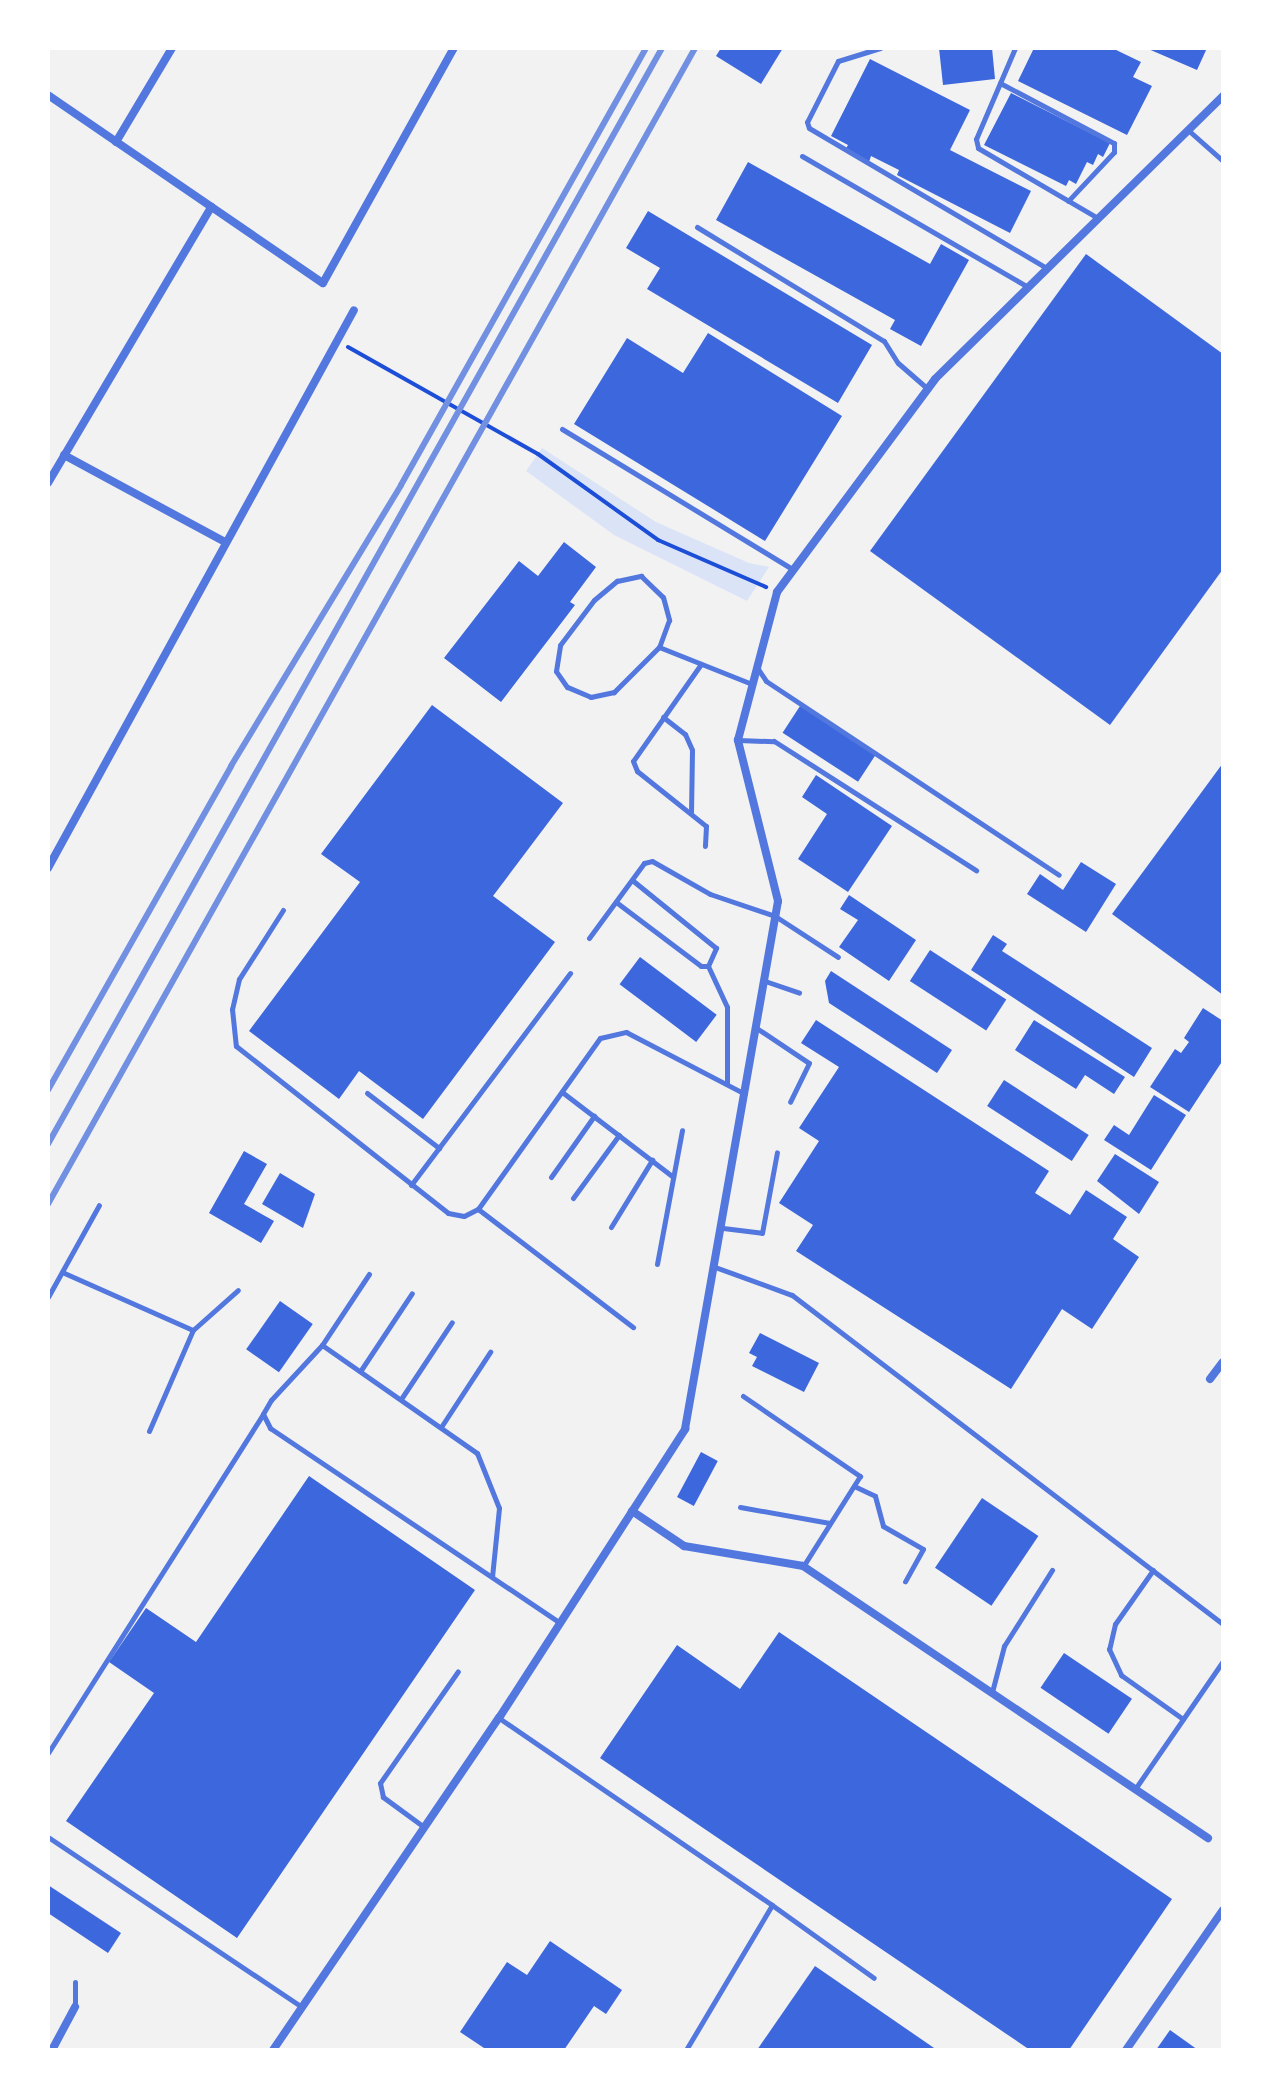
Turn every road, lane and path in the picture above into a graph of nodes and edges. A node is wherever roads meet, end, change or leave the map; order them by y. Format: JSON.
{"nodes":[{"id":1,"x":172,"y":48,"type":"edge"},
{"id":2,"x":454,"y":48,"type":"edge"},
{"id":3,"x":880,"y":48,"type":"edge"},
{"id":4,"x":1015,"y":48,"type":"edge"},
{"id":5,"x":1000,"y":83,"type":"junction"},
{"id":6,"x":48,"y":95,"type":"edge"},
{"id":7,"x":1223,"y":96,"type":"edge"},
{"id":8,"x":1187,"y":129,"type":"junction"},
{"id":9,"x":116,"y":142,"type":"junction"},
{"id":10,"x":802,"y":156,"type":"dead end"},
{"id":11,"x":1223,"y":161,"type":"edge"},
{"id":12,"x":1068,"y":201,"type":"junction"},
{"id":13,"x":211,"y":207,"type":"junction"},
{"id":14,"x":1096,"y":217,"type":"junction"},
{"id":15,"x":697,"y":227,"type":"dead end"},
{"id":16,"x":1045,"y":267,"type":"junction"},
{"id":17,"x":1026,"y":286,"type":"junction"},
{"id":18,"x":354,"y":310,"type":"dead end"},
{"id":19,"x":336,"y":340,"type":"junction"},
{"id":20,"x":928,"y":389,"type":"junction"},
{"id":21,"x":562,"y":429,"type":"dead end"},
{"id":22,"x":64,"y":455,"type":"junction"},
{"id":23,"x":48,"y":483,"type":"edge"},
{"id":24,"x":223,"y":541,"type":"junction"},
{"id":25,"x":792,"y":569,"type":"junction"},
{"id":26,"x":777,"y":592,"type":"junction"},
{"id":27,"x":659,"y":647,"type":"junction"},
{"id":28,"x":701,"y":664,"type":"junction"},
{"id":29,"x":757,"y":668,"type":"junction"},
{"id":30,"x":753,"y":684,"type":"junction"},
{"id":31,"x":663,"y":717,"type":"junction"},
{"id":32,"x":738,"y":740,"type":"junction"},
{"id":33,"x":691,"y":813,"type":"junction"},
{"id":34,"x":705,"y":846,"type":"dead end"},
{"id":35,"x":48,"y":868,"type":"edge"},
{"id":36,"x":976,"y":870,"type":"dead end"},
{"id":37,"x":1059,"y":875,"type":"dead end"},
{"id":38,"x":632,"y":880,"type":"junction"},
{"id":39,"x":616,"y":902,"type":"junction"},
{"id":40,"x":283,"y":910,"type":"dead end"},
{"id":41,"x":775,"y":916,"type":"junction"},
{"id":42,"x":589,"y":938,"type":"dead end"},
{"id":43,"x":838,"y":957,"type":"dead end"},
{"id":44,"x":708,"y":966,"type":"junction"},
{"id":45,"x":570,"y":973,"type":"dead end"},
{"id":46,"x":765,"y":981,"type":"junction"},
{"id":47,"x":799,"y":993,"type":"dead end"},
{"id":48,"x":758,"y":1029,"type":"junction"},
{"id":49,"x":727,"y":1085,"type":"junction"},
{"id":50,"x":562,"y":1092,"type":"junction"},
{"id":51,"x":367,"y":1093,"type":"dead end"},
{"id":52,"x":747,"y":1095,"type":"junction"},
{"id":53,"x":790,"y":1102,"type":"dead end"},
{"id":54,"x":594,"y":1115,"type":"junction"},
{"id":55,"x":682,"y":1130,"type":"dead end"},
{"id":56,"x":619,"y":1135,"type":"junction"},
{"id":57,"x":439,"y":1148,"type":"junction"},
{"id":58,"x":777,"y":1152,"type":"dead end"},
{"id":59,"x":652,"y":1160,"type":"junction"},
{"id":60,"x":551,"y":1177,"type":"dead end"},
{"id":61,"x":673,"y":1177,"type":"junction"},
{"id":62,"x":411,"y":1185,"type":"junction"},
{"id":63,"x":573,"y":1198,"type":"dead end"},
{"id":64,"x":99,"y":1205,"type":"dead end"},
{"id":65,"x":478,"y":1209,"type":"junction"},
{"id":66,"x":611,"y":1227,"type":"dead end"},
{"id":67,"x":723,"y":1228,"type":"junction"},
{"id":68,"x":657,"y":1264,"type":"dead end"},
{"id":69,"x":715,"y":1267,"type":"junction"},
{"id":70,"x":62,"y":1272,"type":"junction"},
{"id":71,"x":369,"y":1274,"type":"dead end"},
{"id":72,"x":238,"y":1290,"type":"dead end"},
{"id":73,"x":412,"y":1293,"type":"dead end"},
{"id":74,"x":48,"y":1297,"type":"edge"},
{"id":75,"x":452,"y":1322,"type":"dead end"},
{"id":76,"x":633,"y":1327,"type":"dead end"},
{"id":77,"x":193,"y":1330,"type":"junction"},
{"id":78,"x":322,"y":1345,"type":"junction"},
{"id":79,"x":490,"y":1352,"type":"dead end"},
{"id":80,"x":1223,"y":1362,"type":"edge"},
{"id":81,"x":361,"y":1370,"type":"junction"},
{"id":82,"x":1210,"y":1379,"type":"dead end"},
{"id":83,"x":743,"y":1396,"type":"dead end"},
{"id":84,"x":401,"y":1399,"type":"junction"},
{"id":85,"x":263,"y":1414,"type":"junction"},
{"id":86,"x":441,"y":1427,"type":"junction"},
{"id":87,"x":149,"y":1431,"type":"dead end"},
{"id":88,"x":854,"y":1486,"type":"junction"},
{"id":89,"x":740,"y":1507,"type":"dead end"},
{"id":90,"x":632,"y":1511,"type":"junction"},
{"id":91,"x":830,"y":1523,"type":"junction"},
{"id":92,"x":803,"y":1566,"type":"junction"},
{"id":93,"x":1052,"y":1570,"type":"dead end"},
{"id":94,"x":1153,"y":1570,"type":"junction"},
{"id":95,"x":492,"y":1577,"type":"junction"},
{"id":96,"x":905,"y":1581,"type":"dead end"},
{"id":97,"x":560,"y":1623,"type":"junction"},
{"id":98,"x":1223,"y":1624,"type":"edge"},
{"id":99,"x":1223,"y":1661,"type":"edge"},
{"id":100,"x":458,"y":1671,"type":"dead end"},
{"id":101,"x":992,"y":1693,"type":"junction"},
{"id":102,"x":499,"y":1718,"type":"junction"},
{"id":103,"x":1183,"y":1719,"type":"junction"},
{"id":104,"x":48,"y":1753,"type":"edge"},
{"id":105,"x":1135,"y":1789,"type":"junction"},
{"id":106,"x":425,"y":1828,"type":"junction"},
{"id":107,"x":48,"y":1837,"type":"edge"},
{"id":108,"x":1208,"y":1838,"type":"dead end"},
{"id":109,"x":772,"y":1905,"type":"junction"},
{"id":110,"x":1223,"y":1910,"type":"edge"},
{"id":111,"x":874,"y":1978,"type":"dead end"},
{"id":112,"x":75,"y":1982,"type":"dead end"},
{"id":113,"x":75,"y":2007,"type":"joint"},
{"id":114,"x":302,"y":2007,"type":"junction"},
{"id":115,"x":52,"y":2050,"type":"edge"},
{"id":116,"x":273,"y":2050,"type":"edge"},
{"id":117,"x":686,"y":2050,"type":"edge"},
{"id":118,"x":1126,"y":2050,"type":"edge"}],
"edges":[{"from":1,"to":9,"type":"street"},
{"from":2,"to":13,"type":"street"},
{"from":3,"to":16,"type":"lane"},
{"from":4,"to":5,"type":"lane"},
{"from":5,"to":12,"type":"lane"},
{"from":5,"to":12,"type":"lane"},
{"from":6,"to":9,"type":"street"},
{"from":7,"to":8,"type":"street"},
{"from":8,"to":11,"type":"lane"},
{"from":8,"to":14,"type":"street"},
{"from":9,"to":13,"type":"street"},
{"from":10,"to":17,"type":"lane"},
{"from":12,"to":14,"type":"lane"},
{"from":13,"to":22,"type":"street"},
{"from":14,"to":16,"type":"street"},
{"from":15,"to":20,"type":"lane"},
{"from":16,"to":17,"type":"street"},
{"from":17,"to":20,"type":"street"},
{"from":18,"to":19,"type":"street"},
{"from":19,"to":24,"type":"street"},
{"from":19,"to":26,"type":"path"},
{"from":20,"to":25,"type":"street"},
{"from":21,"to":25,"type":"lane"},
{"from":22,"to":23,"type":"street"},
{"from":22,"to":24,"type":"street"},
{"from":24,"to":35,"type":"street"},
{"from":25,"to":26,"type":"street"},
{"from":26,"to":29,"type":"street"},
{"from":27,"to":27,"type":"lane"},
{"from":27,"to":28,"type":"lane"},
{"from":28,"to":30,"type":"lane"},
{"from":28,"to":31,"type":"lane"},
{"from":29,"to":30,"type":"street"},
{"from":29,"to":37,"type":"lane"},
{"from":30,"to":32,"type":"street"},
{"from":31,"to":33,"type":"lane"},
{"from":31,"to":33,"type":"lane"},
{"from":32,"to":36,"type":"lane"},
{"from":32,"to":41,"type":"street"},
{"from":33,"to":34,"type":"lane"},
{"from":38,"to":39,"type":"lane"},
{"from":38,"to":41,"type":"lane"},
{"from":38,"to":44,"type":"lane"},
{"from":39,"to":42,"type":"lane"},
{"from":39,"to":44,"type":"lane"},
{"from":40,"to":62,"type":"lane"},
{"from":41,"to":43,"type":"lane"},
{"from":41,"to":46,"type":"street"},
{"from":44,"to":49,"type":"lane"},
{"from":45,"to":57,"type":"lane"},
{"from":46,"to":47,"type":"lane"},
{"from":46,"to":48,"type":"street"},
{"from":48,"to":52,"type":"street"},
{"from":48,"to":53,"type":"lane"},
{"from":49,"to":50,"type":"lane"},
{"from":49,"to":52,"type":"lane"},
{"from":50,"to":54,"type":"lane"},
{"from":50,"to":65,"type":"lane"},
{"from":51,"to":57,"type":"lane"},
{"from":52,"to":67,"type":"street"},
{"from":54,"to":56,"type":"lane"},
{"from":54,"to":60,"type":"lane"},
{"from":55,"to":61,"type":"lane"},
{"from":56,"to":59,"type":"lane"},
{"from":56,"to":63,"type":"lane"},
{"from":57,"to":62,"type":"lane"},
{"from":58,"to":67,"type":"lane"},
{"from":59,"to":61,"type":"lane"},
{"from":59,"to":66,"type":"lane"},
{"from":61,"to":68,"type":"lane"},
{"from":62,"to":65,"type":"lane"},
{"from":64,"to":70,"type":"lane"},
{"from":65,"to":76,"type":"lane"},
{"from":67,"to":69,"type":"street"},
{"from":69,"to":90,"type":"street"},
{"from":69,"to":94,"type":"lane"},
{"from":70,"to":74,"type":"lane"},
{"from":70,"to":77,"type":"lane"},
{"from":71,"to":78,"type":"lane"},
{"from":72,"to":77,"type":"lane"},
{"from":73,"to":81,"type":"lane"},
{"from":75,"to":84,"type":"lane"},
{"from":77,"to":87,"type":"lane"},
{"from":78,"to":81,"type":"lane"},
{"from":78,"to":85,"type":"lane"},
{"from":79,"to":86,"type":"lane"},
{"from":80,"to":82,"type":"street"},
{"from":81,"to":84,"type":"lane"},
{"from":83,"to":88,"type":"lane"},
{"from":84,"to":86,"type":"lane"},
{"from":85,"to":95,"type":"lane"},
{"from":85,"to":104,"type":"lane"},
{"from":86,"to":95,"type":"lane"},
{"from":88,"to":91,"type":"lane"},
{"from":88,"to":96,"type":"lane"},
{"from":89,"to":91,"type":"lane"},
{"from":90,"to":92,"type":"street"},
{"from":90,"to":97,"type":"street"},
{"from":91,"to":92,"type":"lane"},
{"from":92,"to":101,"type":"street"},
{"from":93,"to":101,"type":"lane"},
{"from":94,"to":98,"type":"lane"},
{"from":94,"to":103,"type":"lane"},
{"from":95,"to":97,"type":"lane"},
{"from":97,"to":102,"type":"street"},
{"from":99,"to":103,"type":"lane"},
{"from":100,"to":106,"type":"lane"},
{"from":101,"to":105,"type":"street"},
{"from":102,"to":106,"type":"street"},
{"from":102,"to":109,"type":"lane"},
{"from":103,"to":105,"type":"lane"},
{"from":105,"to":108,"type":"street"},
{"from":106,"to":114,"type":"street"},
{"from":107,"to":114,"type":"lane"},
{"from":109,"to":111,"type":"lane"},
{"from":109,"to":117,"type":"lane"},
{"from":110,"to":118,"type":"street"},
{"from":112,"to":113,"type":"lane"},
{"from":113,"to":115,"type":"street"},
{"from":114,"to":116,"type":"street"}]}
